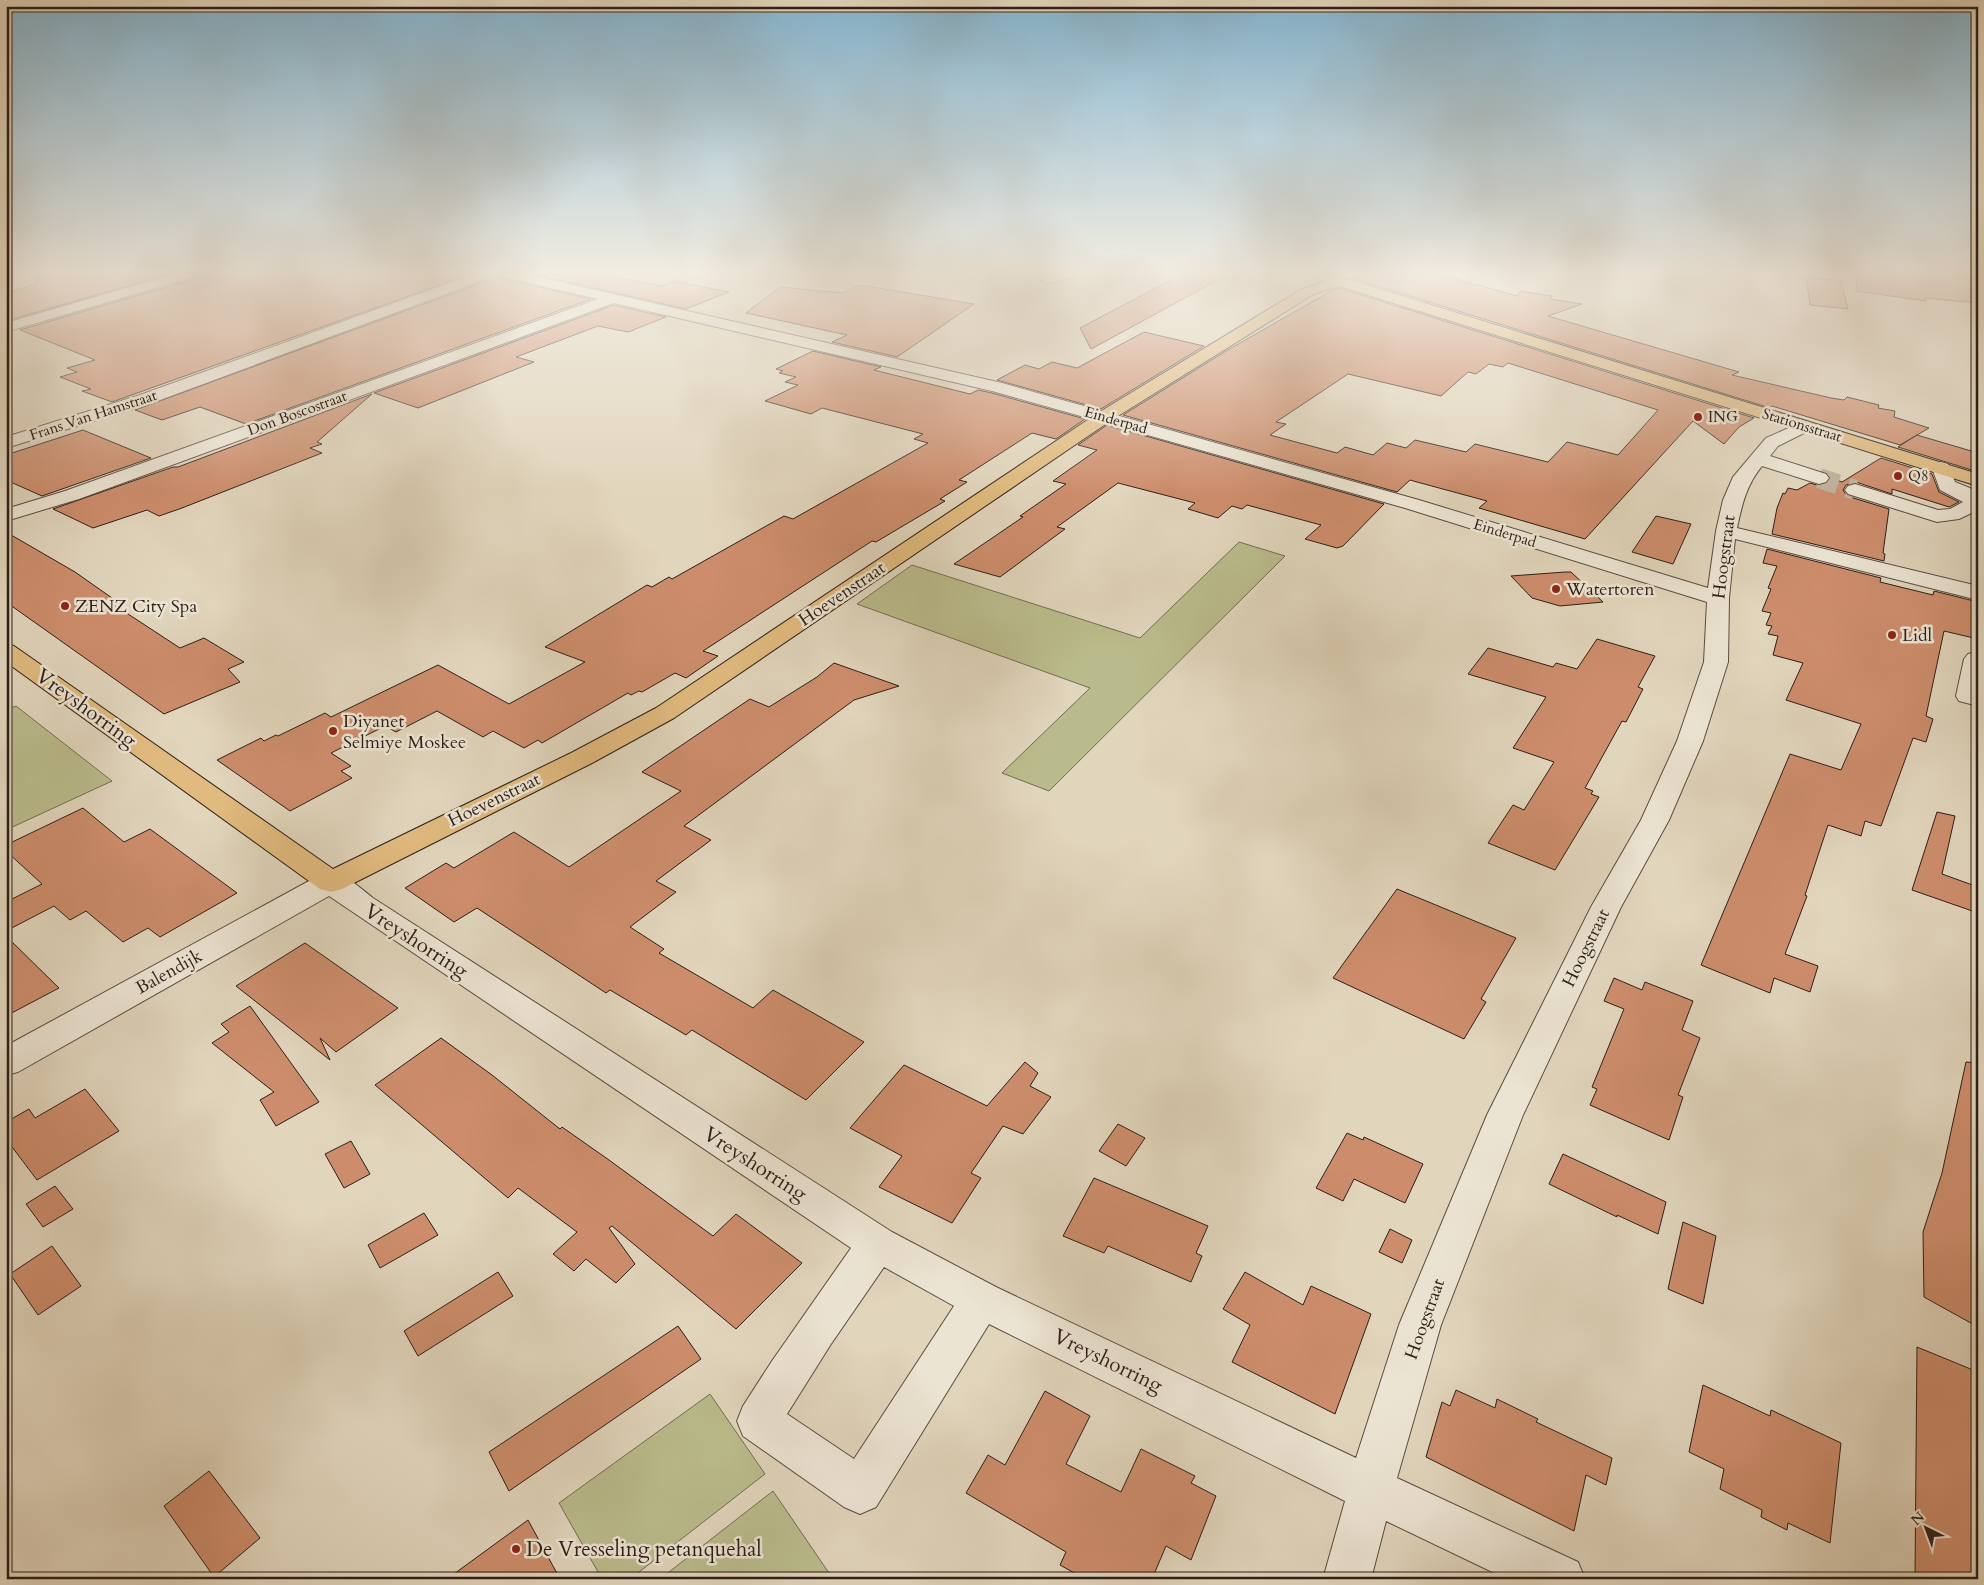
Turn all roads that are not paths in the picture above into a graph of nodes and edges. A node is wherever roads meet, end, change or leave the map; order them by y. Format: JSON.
{"nodes":[{"id":1,"x":288,"y":347,"type":"edge"},
{"id":2,"x":480,"y":347,"type":"edge"},
{"id":3,"x":825,"y":347,"type":"edge"},
{"id":4,"x":1218,"y":347,"type":"edge"},
{"id":5,"x":1549,"y":347,"type":"edge"},
{"id":6,"x":1104,"y":417,"type":"junction"},
{"id":7,"x":1804,"y":426,"type":"junction"},
{"id":8,"x":6,"y":443,"type":"edge"},
{"id":9,"x":1758,"y":458,"type":"junction"},
{"id":10,"x":1941,"y":468,"type":"junction"},
{"id":11,"x":1818,"y":478,"type":"tunnel mouth"},
{"id":12,"x":1978,"y":480,"type":"edge"},
{"id":13,"x":1856,"y":490,"type":"tunnel mouth"},
{"id":14,"x":6,"y":515,"type":"edge"},
{"id":15,"x":1726,"y":531,"type":"junction"},
{"id":16,"x":1978,"y":592,"type":"edge"},
{"id":17,"x":1718,"y":598,"type":"junction"},
{"id":18,"x":6,"y":651,"type":"edge"},
{"id":19,"x":1978,"y":660,"type":"edge"},
{"id":20,"x":1978,"y":699,"type":"edge"},
{"id":21,"x":331,"y":882,"type":"junction"},
{"id":22,"x":6,"y":1062,"type":"edge"},
{"id":23,"x":878,"y":1244,"type":"junction"},
{"id":24,"x":981,"y":1300,"type":"junction"},
{"id":25,"x":1370,"y":1489,"type":"junction"},
{"id":26,"x":1346,"y":1579,"type":"edge"},
{"id":27,"x":1561,"y":1579,"type":"edge"}],
"edges":[{"from":1,"to":8,"type":"street","name":"Frans Van Hamstraat"},
{"from":2,"to":14,"type":"street","name":"Don Boscostraat"},
{"from":3,"to":6,"type":"street","name":"Einderpad"},
{"from":4,"to":6,"type":"main road","name":"Hoevenstraat"},
{"from":5,"to":7,"type":"main road","name":"Stationsstraat"},
{"from":6,"to":17,"type":"street","name":"Einderpad"},
{"from":6,"to":21,"type":"main road","name":"Hoevenstraat"},
{"from":7,"to":9,"type":"street","name":"Hoogstraat"},
{"from":7,"to":10,"type":"main road","name":"Stationsstraat"},
{"from":9,"to":11,"type":"street"},
{"from":9,"to":15,"type":"street","name":"Hoogstraat"},
{"from":10,"to":12,"type":"main road","name":"Stationsstraat"},
{"from":10,"to":13,"type":"street"},
{"from":15,"to":16,"type":"street"},
{"from":15,"to":17,"type":"street","name":"Hoogstraat"},
{"from":17,"to":25,"type":"street","name":"Hoogstraat"},
{"from":18,"to":21,"type":"main road","name":"Vreyshorring"},
{"from":19,"to":20,"type":"street"},
{"from":21,"to":22,"type":"street","name":"Balendijk"},
{"from":21,"to":23,"type":"street","name":"Vreyshorring"},
{"from":23,"to":24,"type":"street","name":"Vreyshorring"},
{"from":23,"to":24,"type":"street"},
{"from":24,"to":25,"type":"street","name":"Vreyshorring"},
{"from":25,"to":26,"type":"street","name":"Hoogstraat"},
{"from":25,"to":27,"type":"street","name":"Vreyshorring"}]}
